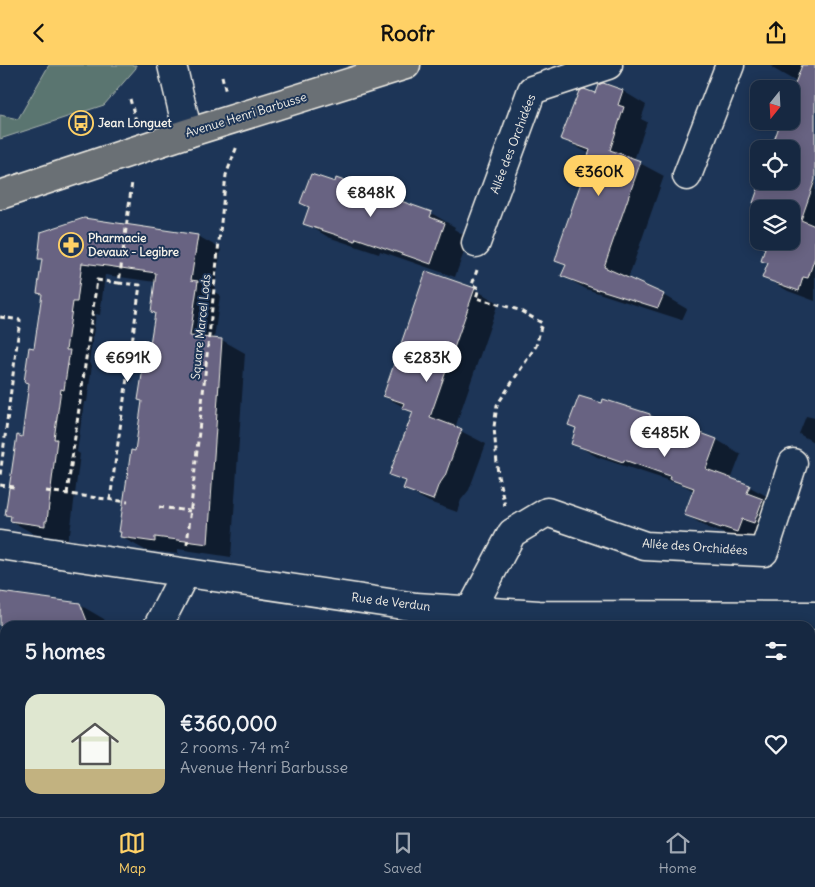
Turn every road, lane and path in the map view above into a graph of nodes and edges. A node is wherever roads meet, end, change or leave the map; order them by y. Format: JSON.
{"nodes":[{"id":1,"x":172,"y":65,"type":"edge"},
{"id":2,"x":406,"y":65,"type":"edge"},
{"id":3,"x":608,"y":65,"type":"edge"},
{"id":4,"x":730,"y":65,"type":"edge"},
{"id":5,"x":188,"y":133,"type":"junction"},
{"id":6,"x":238,"y":148,"type":"dead end"},
{"id":7,"x":687,"y":176,"type":"dead end"},
{"id":8,"x":132,"y":182,"type":"dead end"},
{"id":9,"x":0,"y":195,"type":"edge"},
{"id":10,"x":476,"y":243,"type":"joint"},
{"id":11,"x":119,"y":283,"type":"junction"},
{"id":12,"x":0,"y":317,"type":"edge"},
{"id":13,"x":793,"y":463,"type":"dead end"},
{"id":14,"x":0,"y":476,"type":"edge"},
{"id":15,"x":0,"y":485,"type":"edge"},
{"id":16,"x":14,"y":487,"type":"dead end"},
{"id":17,"x":46,"y":491,"type":"dead end"},
{"id":18,"x":67,"y":494,"type":"junction"},
{"id":19,"x":110,"y":500,"type":"junction"},
{"id":20,"x":128,"y":502,"type":"dead end"},
{"id":21,"x":159,"y":507,"type":"dead end"},
{"id":22,"x":190,"y":511,"type":"junction"},
{"id":23,"x":512,"y":533,"type":"junction"},
{"id":24,"x":0,"y":545,"type":"edge"},
{"id":25,"x":185,"y":573,"type":"junction"},
{"id":26,"x":471,"y":610,"type":"junction"},
{"id":27,"x":815,"y":616,"type":"edge"},
{"id":28,"x":161,"y":621,"type":"edge"}],
"edges":[{"from":1,"to":5,"type":"street"},
{"from":2,"to":5,"type":"main road","name":"Avenue Henri Barbusse"},
{"from":3,"to":10,"type":"street","name":"Allée des Orchidées"},
{"from":4,"to":7,"type":"street"},
{"from":5,"to":9,"type":"main road","name":"Avenue Henri Barbusse"},
{"from":6,"to":22,"type":"path","name":"Square Marcel Lods"},
{"from":8,"to":11,"type":"path"},
{"from":10,"to":23,"type":"path"},
{"from":11,"to":18,"type":"path"},
{"from":11,"to":19,"type":"path"},
{"from":12,"to":14,"type":"path"},
{"from":13,"to":23,"type":"street","name":"Allée des Orchidées"},
{"from":15,"to":16,"type":"path"},
{"from":17,"to":18,"type":"path"},
{"from":18,"to":19,"type":"path"},
{"from":19,"to":20,"type":"path"},
{"from":21,"to":22,"type":"path"},
{"from":22,"to":25,"type":"path","name":"Square Marcel Lods"},
{"from":23,"to":26,"type":"street"},
{"from":24,"to":25,"type":"street","name":"Rue de Verdun"},
{"from":25,"to":26,"type":"street","name":"Rue de Verdun"},
{"from":25,"to":28,"type":"street"},
{"from":26,"to":27,"type":"street","name":"Rue de Verdun"}]}
